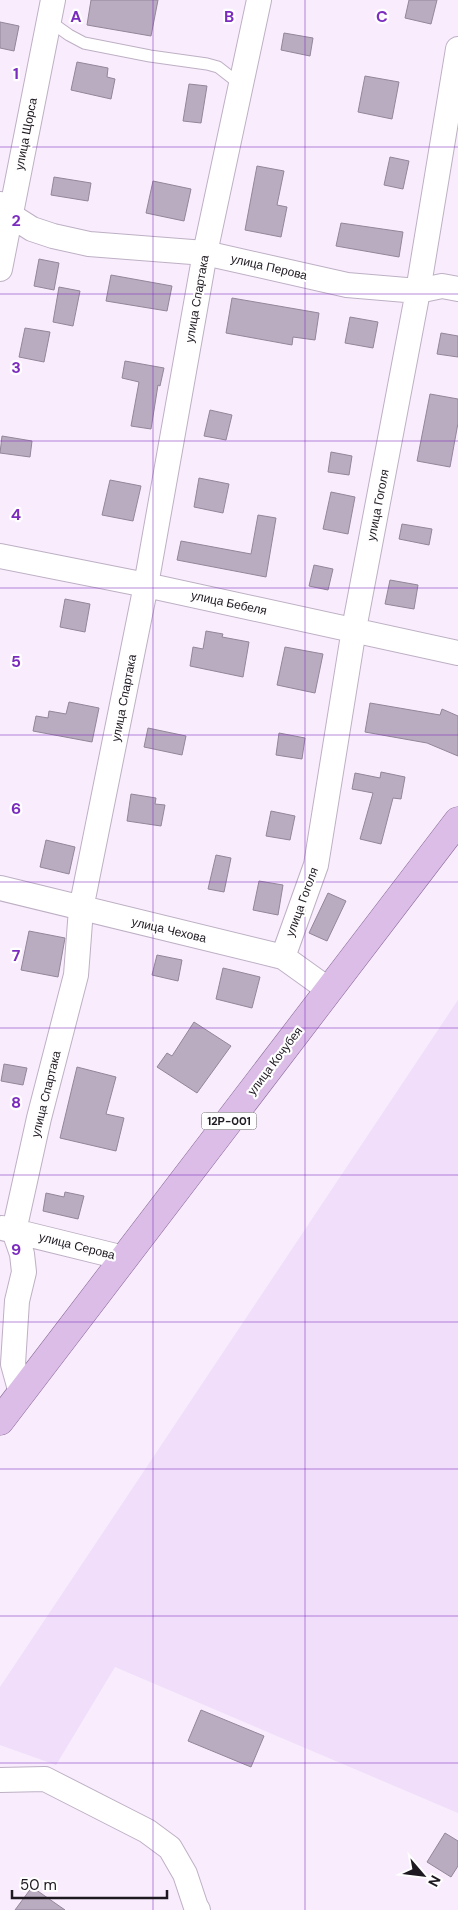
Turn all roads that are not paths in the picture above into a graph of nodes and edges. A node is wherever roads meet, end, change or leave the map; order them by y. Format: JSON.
{"nodes":[{"id":1,"x":259,"y":0,"type":"edge"},
{"id":2,"x":51,"y":10,"type":"edge"},
{"id":3,"x":458,"y":49,"type":"edge"},
{"id":4,"x":241,"y":85,"type":"junction"},
{"id":5,"x":5,"y":210,"type":"edge"},
{"id":6,"x":206,"y":253,"type":"junction"},
{"id":7,"x":0,"y":268,"type":"edge"},
{"id":8,"x":458,"y":289,"type":"edge"},
{"id":9,"x":418,"y":291,"type":"junction"},
{"id":10,"x":0,"y":556,"type":"edge"},
{"id":11,"x":146,"y":585,"type":"junction"},
{"id":12,"x":354,"y":629,"type":"junction"},
{"id":13,"x":458,"y":653,"type":"edge"},
{"id":14,"x":458,"y":821,"type":"edge"},
{"id":15,"x":0,"y":888,"type":"edge"},
{"id":16,"x":81,"y":909,"type":"junction"},
{"id":17,"x":283,"y":957,"type":"junction"},
{"id":18,"x":329,"y":990,"type":"junction"},
{"id":19,"x":7,"y":1229,"type":"edge"},
{"id":20,"x":124,"y":1258,"type":"junction"},
{"id":21,"x":21,"y":1392,"type":"junction"},
{"id":22,"x":0,"y":1421,"type":"edge"},
{"id":23,"x":0,"y":1780,"type":"edge"},
{"id":24,"x":198,"y":1910,"type":"edge"}],
"edges":[{"from":1,"to":4,"type":"street","name":"улица Спартака"},
{"from":2,"to":4,"type":"lane"},
{"from":2,"to":5,"type":"street","name":"улица Щорса"},
{"from":3,"to":9,"type":"street","name":"улица Гоголя"},
{"from":4,"to":6,"type":"street","name":"улица Спартака"},
{"from":5,"to":6,"type":"street","name":"улица Перова"},
{"from":5,"to":7,"type":"street","name":"улица Щорса"},
{"from":6,"to":9,"type":"street","name":"улица Перова"},
{"from":6,"to":11,"type":"street","name":"улица Спартака"},
{"from":8,"to":9,"type":"street","name":"улица Перова"},
{"from":9,"to":12,"type":"street","name":"улица Гоголя"},
{"from":10,"to":11,"type":"street","name":"улица Бебеля"},
{"from":11,"to":12,"type":"street","name":"улица Бебеля"},
{"from":11,"to":16,"type":"street","name":"улица Спартака"},
{"from":12,"to":13,"type":"street","name":"улица Бебеля"},
{"from":12,"to":17,"type":"street","name":"улица Гоголя"},
{"from":14,"to":18,"type":"main road","name":"улица Кочубея","number":"12Р-001"},
{"from":15,"to":16,"type":"street","name":"улица Чехова"},
{"from":16,"to":17,"type":"street","name":"улица Чехова"},
{"from":16,"to":19,"type":"street","name":"улица Спартака"},
{"from":17,"to":18,"type":"street","name":"улица Чехова"},
{"from":18,"to":20,"type":"main road","name":"улица Кочубея","number":"12Р-001"},
{"from":19,"to":20,"type":"street","name":"улица Серова"},
{"from":19,"to":21,"type":"street"},
{"from":20,"to":21,"type":"main road","name":"улица Кочубея","number":"12Р-001"},
{"from":21,"to":22,"type":"main road","name":"улица Кочубея","number":"12Р-001"},
{"from":23,"to":24,"type":"street"}]}
